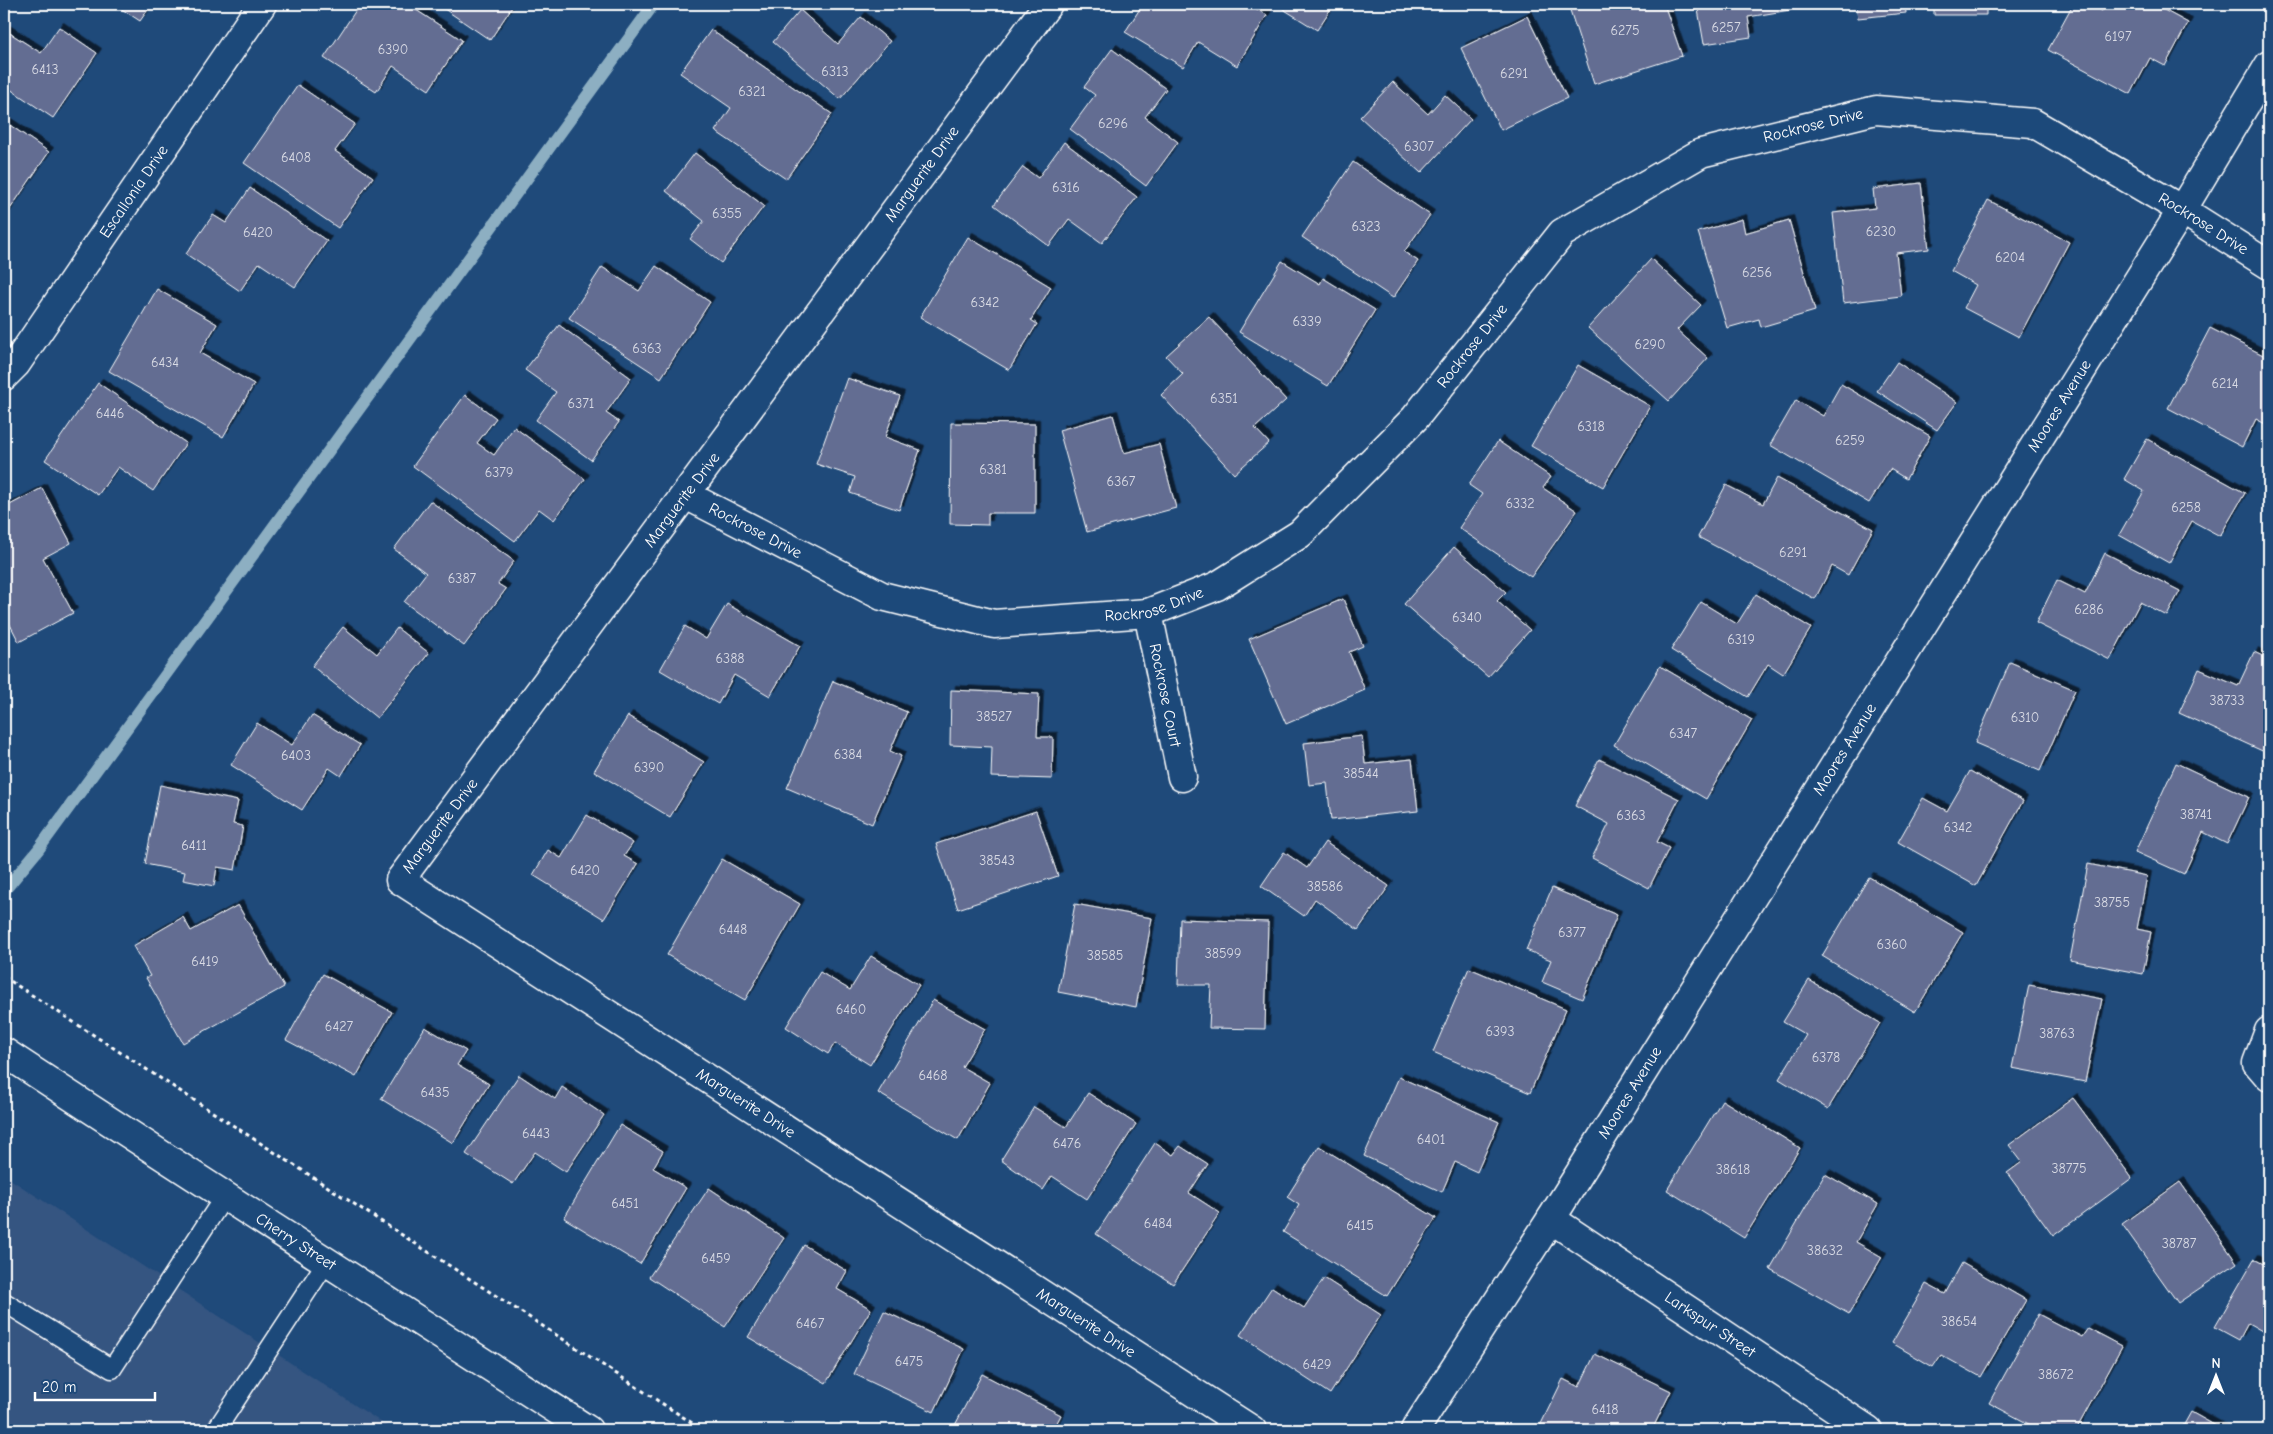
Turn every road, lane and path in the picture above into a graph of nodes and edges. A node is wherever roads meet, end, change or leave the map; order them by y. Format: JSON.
{"nodes":[{"id":1,"x":262,"y":4,"type":"edge"},
{"id":2,"x":1048,"y":4,"type":"edge"},
{"id":3,"x":2269,"y":65,"type":"edge"},
{"id":4,"x":2182,"y":210,"type":"junction"},
{"id":5,"x":2269,"y":265,"type":"edge"},
{"id":6,"x":4,"y":376,"type":"edge"},
{"id":7,"x":686,"y":495,"type":"junction"},
{"id":8,"x":1148,"y":613,"type":"junction"},
{"id":9,"x":1182,"y":777,"type":"dead end"},
{"id":10,"x":4,"y":977,"type":"edge"},
{"id":11,"x":2269,"y":1031,"type":"edge"},
{"id":12,"x":4,"y":1052,"type":"edge"},
{"id":13,"x":2269,"y":1078,"type":"edge"},
{"id":14,"x":224,"y":1197,"type":"junction"},
{"id":15,"x":1551,"y":1219,"type":"junction"},
{"id":16,"x":327,"y":1261,"type":"junction"},
{"id":17,"x":4,"y":1302,"type":"edge"},
{"id":18,"x":220,"y":1429,"type":"edge"},
{"id":19,"x":588,"y":1430,"type":"edge"},
{"id":20,"x":703,"y":1430,"type":"edge"},
{"id":21,"x":1252,"y":1430,"type":"edge"},
{"id":22,"x":1415,"y":1430,"type":"edge"},
{"id":23,"x":1868,"y":1430,"type":"edge"}],
"edges":[{"from":1,"to":6,"type":"street","name":"Escallonia Drive"},
{"from":2,"to":7,"type":"street","name":"Marguerite Drive"},
{"from":3,"to":4,"type":"street","name":"Moores Avenue"},
{"from":4,"to":5,"type":"street","name":"Rockrose Drive"},
{"from":4,"to":8,"type":"street","name":"Rockrose Drive"},
{"from":4,"to":15,"type":"street","name":"Moores Avenue"},
{"from":7,"to":8,"type":"street","name":"Rockrose Drive"},
{"from":7,"to":21,"type":"street","name":"Marguerite Drive"},
{"from":8,"to":9,"type":"street","name":"Rockrose Court"},
{"from":10,"to":20,"type":"path"},
{"from":11,"to":13,"type":"street"},
{"from":12,"to":14,"type":"street","name":"Cherry Street"},
{"from":14,"to":16,"type":"street","name":"Cherry Street"},
{"from":14,"to":17,"type":"lane"},
{"from":15,"to":22,"type":"street","name":"Moores Avenue"},
{"from":15,"to":23,"type":"street","name":"Larkspur Street"},
{"from":16,"to":18,"type":"lane"},
{"from":16,"to":19,"type":"street","name":"Cherry Street"}]}
